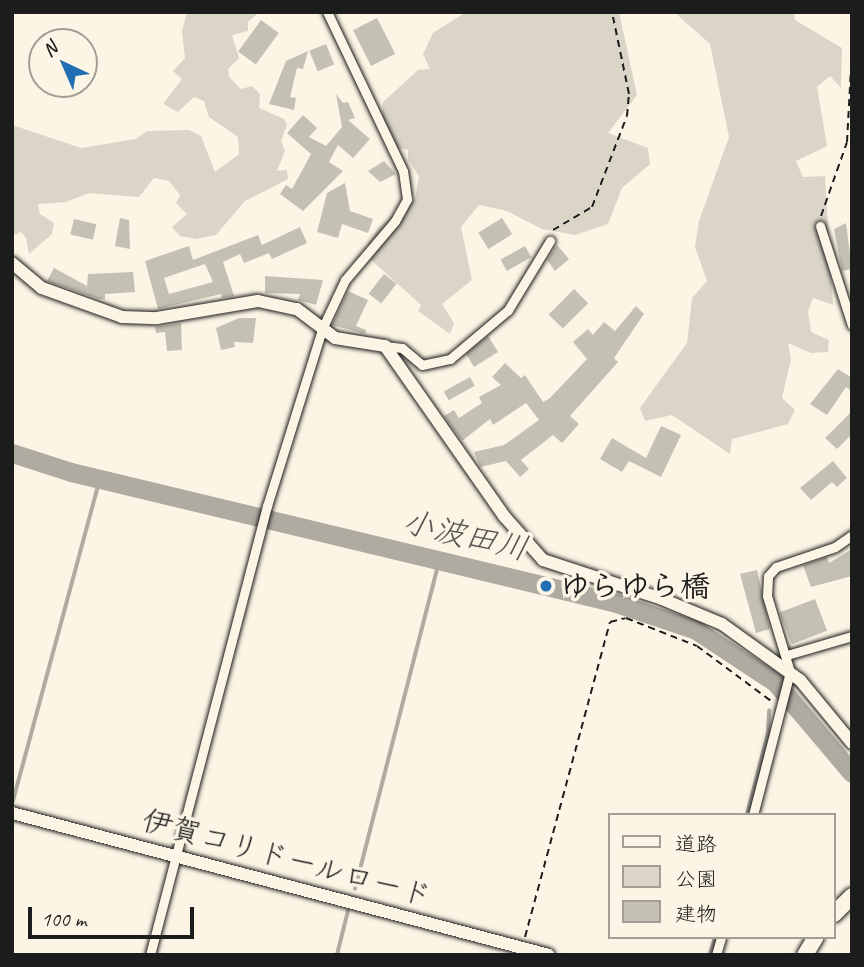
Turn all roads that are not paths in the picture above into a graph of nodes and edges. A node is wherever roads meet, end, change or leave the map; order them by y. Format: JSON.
{"nodes":[{"id":1,"x":327,"y":12,"type":"edge"},
{"id":2,"x":820,"y":226,"type":"road end"},
{"id":3,"x":550,"y":241,"type":"road end"},
{"id":4,"x":12,"y":263,"type":"edge"},
{"id":5,"x":852,"y":325,"type":"edge"},
{"id":6,"x":322,"y":328,"type":"junction"},
{"id":7,"x":385,"y":346,"type":"junction"},
{"id":8,"x":852,"y":535,"type":"edge"},
{"id":9,"x":852,"y":636,"type":"edge"},
{"id":10,"x":787,"y":655,"type":"junction"},
{"id":11,"x":789,"y":678,"type":"junction"},
{"id":12,"x":852,"y":743,"type":"edge"},
{"id":13,"x":12,"y":813,"type":"edge"},
{"id":14,"x":754,"y":813,"type":"edge"},
{"id":15,"x":176,"y":856,"type":"junction"},
{"id":16,"x":852,"y":896,"type":"edge"},
{"id":17,"x":836,"y":913,"type":"edge"},
{"id":18,"x":815,"y":939,"type":"edge"},
{"id":19,"x":150,"y":955,"type":"edge"},
{"id":20,"x":549,"y":955,"type":"edge"},
{"id":21,"x":805,"y":955,"type":"edge"}],
"edges":[{"from":1,"to":6,"type":"street"},
{"from":2,"to":5,"type":"street"},
{"from":3,"to":7,"type":"street"},
{"from":4,"to":6,"type":"main road"},
{"from":6,"to":7,"type":"main road"},
{"from":6,"to":15,"type":"street"},
{"from":7,"to":11,"type":"main road"},
{"from":8,"to":10,"type":"street"},
{"from":9,"to":10,"type":"street"},
{"from":10,"to":11,"type":"street"},
{"from":11,"to":12,"type":"main road"},
{"from":11,"to":14,"type":"street"},
{"from":13,"to":15,"type":"main road","name":"伊賀コリドールロード"},
{"from":15,"to":19,"type":"street"},
{"from":15,"to":20,"type":"main road","name":"伊賀コリドールロード"},
{"from":16,"to":17,"type":"highway"},
{"from":18,"to":21,"type":"highway"}]}
